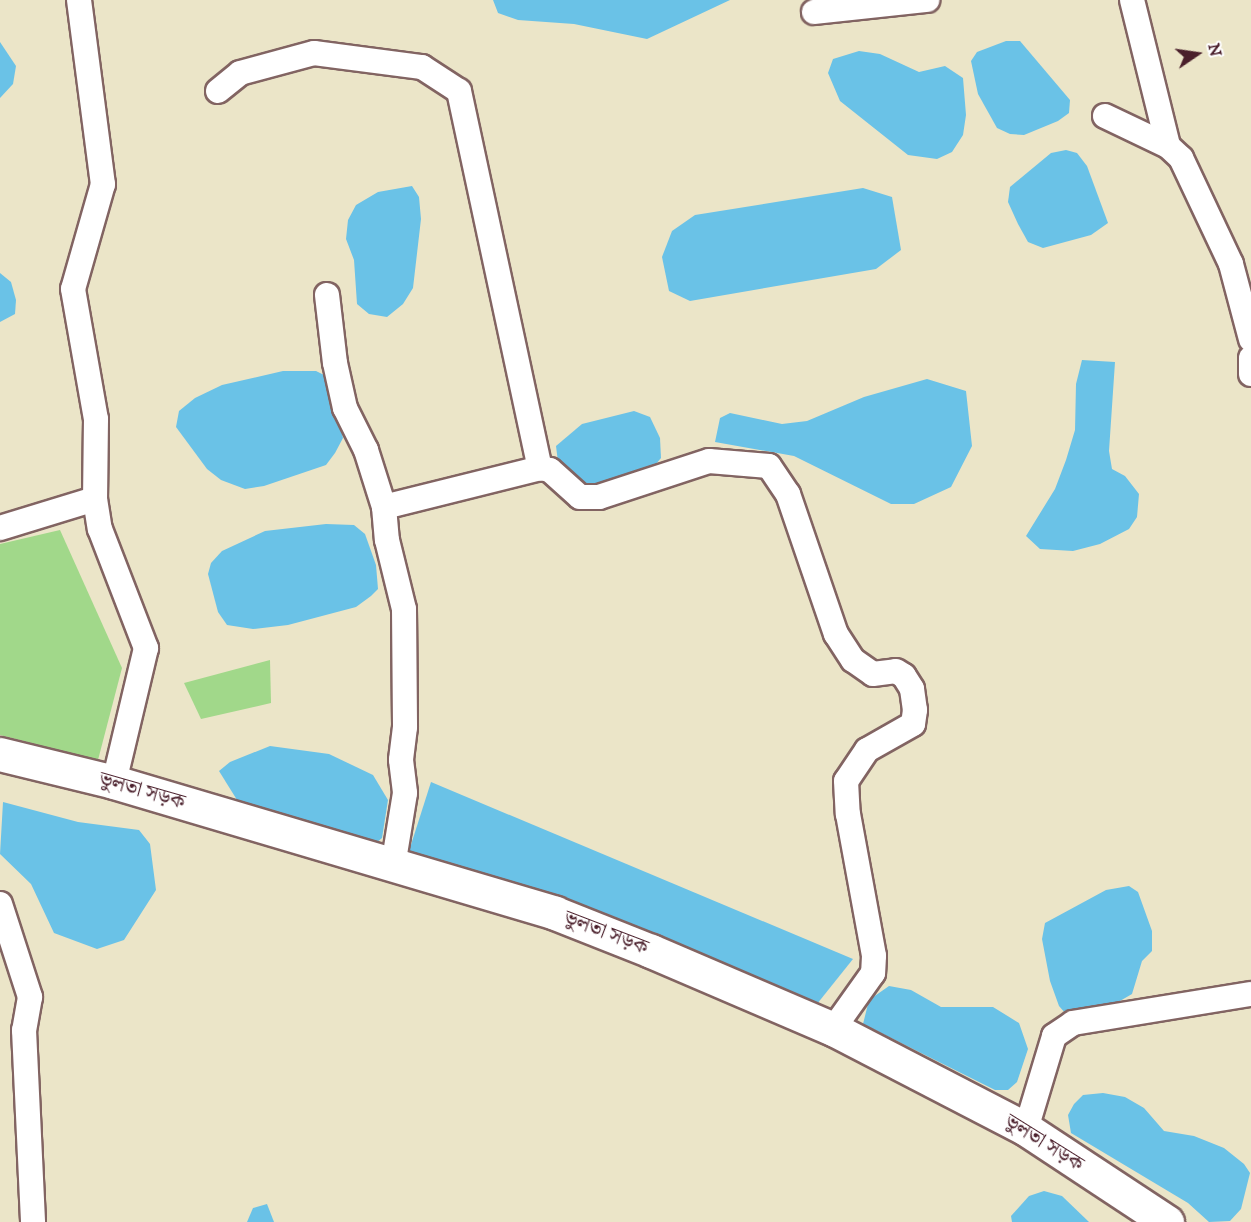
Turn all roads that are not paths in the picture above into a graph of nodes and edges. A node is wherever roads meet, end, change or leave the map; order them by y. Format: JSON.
{"nodes":[{"id":1,"x":79,"y":0,"type":"edge"},
{"id":2,"x":927,"y":0,"type":"edge"},
{"id":3,"x":1132,"y":0,"type":"edge"},
{"id":4,"x":814,"y":12,"type":"dead end"},
{"id":5,"x":218,"y":91,"type":"dead end"},
{"id":6,"x":1105,"y":116,"type":"dead end"},
{"id":7,"x":1168,"y":146,"type":"junction"},
{"id":8,"x":327,"y":295,"type":"dead end"},
{"id":9,"x":1251,"y":339,"type":"edge"},
{"id":10,"x":1251,"y":358,"type":"edge"},
{"id":11,"x":1251,"y":374,"type":"edge"},
{"id":12,"x":540,"y":468,"type":"junction"},
{"id":13,"x":95,"y":499,"type":"junction"},
{"id":14,"x":384,"y":507,"type":"junction"},
{"id":15,"x":0,"y":528,"type":"edge"},
{"id":16,"x":0,"y":754,"type":"edge"},
{"id":17,"x":114,"y":782,"type":"junction"},
{"id":18,"x":393,"y":866,"type":"junction"},
{"id":19,"x":0,"y":904,"type":"edge"},
{"id":20,"x":1251,"y":994,"type":"edge"},
{"id":21,"x":833,"y":1029,"type":"junction"},
{"id":22,"x":1026,"y":1129,"type":"junction"},
{"id":23,"x":33,"y":1222,"type":"edge"},
{"id":24,"x":1167,"y":1222,"type":"edge"}],
"edges":[{"from":1,"to":13,"type":"street"},
{"from":2,"to":4,"type":"street"},
{"from":3,"to":7,"type":"street"},
{"from":5,"to":12,"type":"street"},
{"from":6,"to":7,"type":"street"},
{"from":7,"to":9,"type":"street"},
{"from":8,"to":14,"type":"street"},
{"from":10,"to":11,"type":"street"},
{"from":12,"to":14,"type":"street"},
{"from":12,"to":21,"type":"street"},
{"from":13,"to":15,"type":"street"},
{"from":13,"to":17,"type":"street"},
{"from":14,"to":18,"type":"street"},
{"from":16,"to":17,"type":"highway","name":"ভুলতা সড়ক"},
{"from":17,"to":18,"type":"highway","name":"ভুলতা সড়ক"},
{"from":18,"to":21,"type":"highway","name":"ভুলতা সড়ক"},
{"from":19,"to":23,"type":"street"},
{"from":20,"to":22,"type":"street"},
{"from":21,"to":22,"type":"highway","name":"ভুলতা সড়ক"},
{"from":22,"to":24,"type":"highway","name":"ভুলতা সড়ক"}]}
